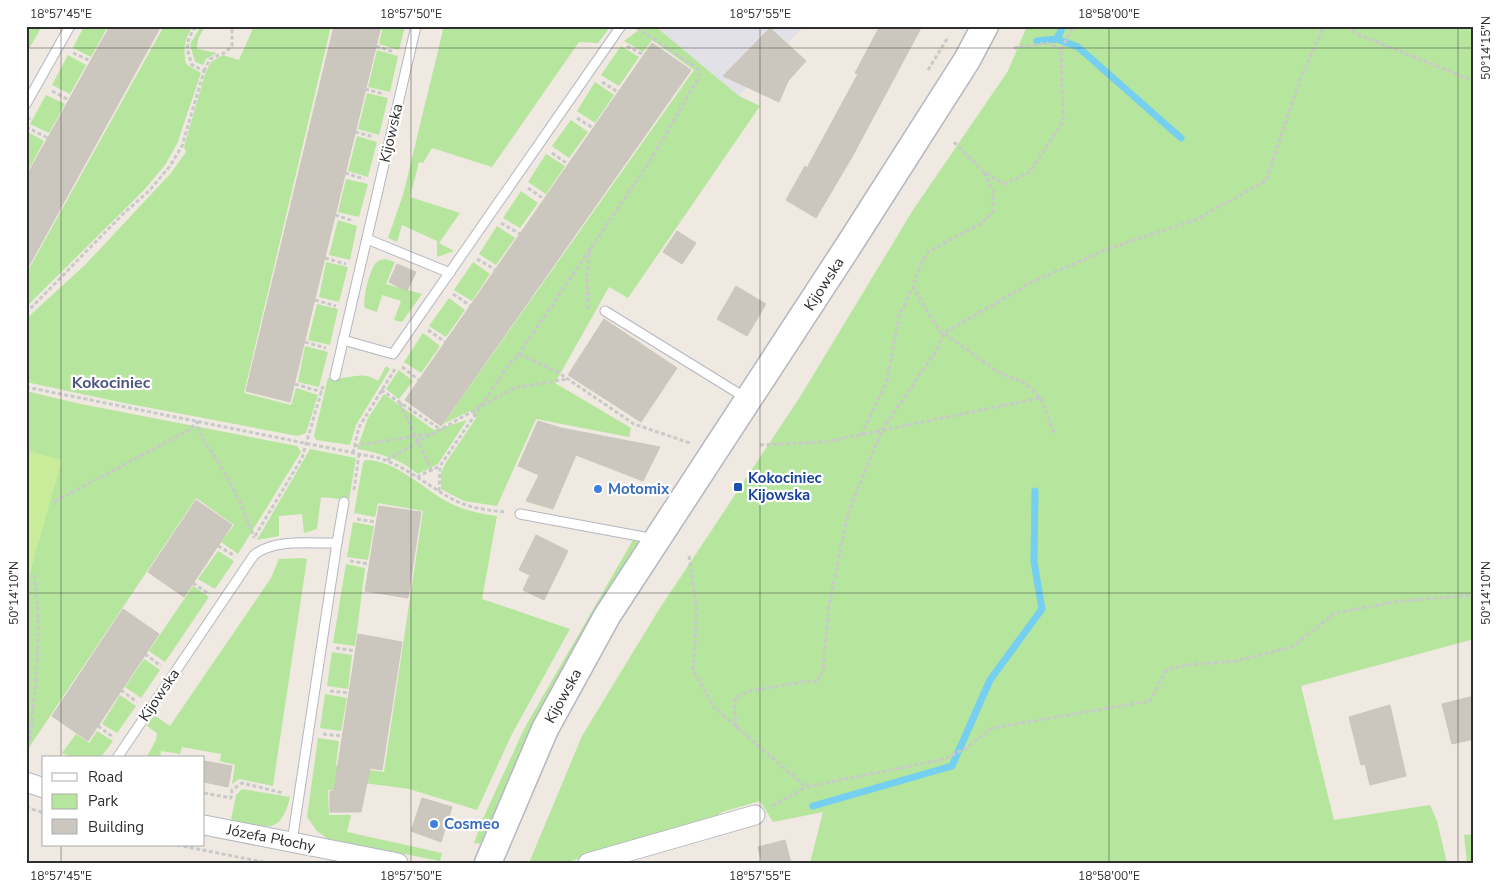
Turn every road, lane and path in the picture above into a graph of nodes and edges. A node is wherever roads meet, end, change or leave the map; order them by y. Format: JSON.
{"nodes":[{"id":1,"x":70,"y":26,"type":"edge"},
{"id":2,"x":196,"y":26,"type":"edge"},
{"id":3,"x":232,"y":26,"type":"edge"},
{"id":4,"x":416,"y":26,"type":"edge"},
{"id":5,"x":621,"y":26,"type":"edge"},
{"id":6,"x":985,"y":26,"type":"edge"},
{"id":7,"x":1074,"y":26,"type":"edge"},
{"id":8,"x":1324,"y":26,"type":"edge"},
{"id":9,"x":1347,"y":26,"type":"edge"},
{"id":10,"x":637,"y":28,"type":"dead end"},
{"id":11,"x":620,"y":42,"type":"dead end"},
{"id":12,"x":376,"y":46,"type":"dead end"},
{"id":13,"x":1014,"y":48,"type":"dead end"},
{"id":14,"x":1061,"y":49,"type":"junction"},
{"id":15,"x":68,"y":50,"type":"dead end"},
{"id":16,"x":401,"y":54,"type":"dead end"},
{"id":17,"x":644,"y":55,"type":"dead end"},
{"id":18,"x":91,"y":61,"type":"dead end"},
{"id":19,"x":204,"y":71,"type":"junction"},
{"id":20,"x":595,"y":78,"type":"dead end"},
{"id":21,"x":1474,"y":81,"type":"edge"},
{"id":22,"x":47,"y":89,"type":"dead end"},
{"id":23,"x":365,"y":89,"type":"dead end"},
{"id":24,"x":618,"y":92,"type":"dead end"},
{"id":25,"x":391,"y":96,"type":"dead end"},
{"id":26,"x":69,"y":100,"type":"dead end"},
{"id":27,"x":26,"y":104,"type":"edge"},
{"id":28,"x":571,"y":114,"type":"dead end"},
{"id":29,"x":26,"y":127,"type":"edge"},
{"id":30,"x":594,"y":128,"type":"dead end"},
{"id":31,"x":355,"y":132,"type":"dead end"},
{"id":32,"x":48,"y":138,"type":"dead end"},
{"id":33,"x":381,"y":139,"type":"dead end"},
{"id":34,"x":954,"y":142,"type":"dead end"},
{"id":35,"x":546,"y":149,"type":"dead end"},
{"id":36,"x":568,"y":164,"type":"dead end"},
{"id":37,"x":984,"y":172,"type":"junction"},
{"id":38,"x":345,"y":174,"type":"dead end"},
{"id":39,"x":372,"y":181,"type":"dead end"},
{"id":40,"x":522,"y":184,"type":"dead end"},
{"id":41,"x":544,"y":199,"type":"dead end"},
{"id":42,"x":336,"y":215,"type":"dead end"},
{"id":43,"x":497,"y":220,"type":"dead end"},
{"id":44,"x":362,"y":223,"type":"dead end"},
{"id":45,"x":520,"y":234,"type":"dead end"},
{"id":46,"x":367,"y":239,"type":"junction"},
{"id":47,"x":590,"y":247,"type":"junction"},
{"id":48,"x":472,"y":257,"type":"dead end"},
{"id":49,"x":325,"y":258,"type":"dead end"},
{"id":50,"x":352,"y":265,"type":"dead end"},
{"id":51,"x":496,"y":270,"type":"dead end"},
{"id":52,"x":450,"y":273,"type":"junction"},
{"id":53,"x":913,"y":287,"type":"junction"},
{"id":54,"x":448,"y":292,"type":"dead end"},
{"id":55,"x":315,"y":300,"type":"dead end"},
{"id":56,"x":471,"y":306,"type":"dead end"},
{"id":57,"x":342,"y":307,"type":"dead end"},
{"id":58,"x":589,"y":312,"type":"dead end"},
{"id":59,"x":605,"y":312,"type":"dead end"},
{"id":60,"x":26,"y":313,"type":"edge"},
{"id":61,"x":424,"y":327,"type":"dead end"},
{"id":62,"x":944,"y":333,"type":"junction"},
{"id":63,"x":343,"y":340,"type":"junction"},
{"id":64,"x":305,"y":342,"type":"dead end"},
{"id":65,"x":445,"y":342,"type":"dead end"},
{"id":66,"x":332,"y":350,"type":"dead end"},
{"id":67,"x":518,"y":355,"type":"junction"},
{"id":68,"x":398,"y":364,"type":"dead end"},
{"id":69,"x":335,"y":376,"type":"dead end"},
{"id":70,"x":567,"y":379,"type":"junction"},
{"id":71,"x":419,"y":380,"type":"dead end"},
{"id":72,"x":294,"y":384,"type":"dead end"},
{"id":73,"x":324,"y":384,"type":"dead end"},
{"id":74,"x":26,"y":386,"type":"edge"},
{"id":75,"x":381,"y":390,"type":"dead end"},
{"id":76,"x":322,"y":392,"type":"junction"},
{"id":77,"x":1041,"y":398,"type":"junction"},
{"id":78,"x":748,"y":399,"type":"junction"},
{"id":79,"x":400,"y":403,"type":"junction"},
{"id":80,"x":477,"y":410,"type":"junction"},
{"id":81,"x":197,"y":422,"type":"junction"},
{"id":82,"x":440,"y":430,"type":"junction"},
{"id":83,"x":882,"y":430,"type":"junction"},
{"id":84,"x":434,"y":433,"type":"junction"},
{"id":85,"x":1054,"y":433,"type":"dead end"},
{"id":86,"x":861,"y":435,"type":"junction"},
{"id":87,"x":416,"y":436,"type":"junction"},
{"id":88,"x":418,"y":442,"type":"junction"},
{"id":89,"x":308,"y":444,"type":"junction"},
{"id":90,"x":694,"y":444,"type":"dead end"},
{"id":91,"x":760,"y":445,"type":"dead end"},
{"id":92,"x":354,"y":446,"type":"dead end"},
{"id":93,"x":386,"y":460,"type":"junction"},
{"id":94,"x":440,"y":466,"type":"junction"},
{"id":95,"x":432,"y":471,"type":"junction"},
{"id":96,"x":417,"y":477,"type":"junction"},
{"id":97,"x":439,"y":491,"type":"junction"},
{"id":98,"x":54,"y":502,"type":"dead end"},
{"id":99,"x":344,"y":502,"type":"dead end"},
{"id":100,"x":520,"y":514,"type":"joint"},
{"id":101,"x":350,"y":518,"type":"dead end"},
{"id":102,"x":376,"y":522,"type":"dead end"},
{"id":103,"x":254,"y":538,"type":"junction"},
{"id":104,"x":657,"y":539,"type":"junction"},
{"id":105,"x":337,"y":543,"type":"junction"},
{"id":106,"x":249,"y":545,"type":"dead end"},
{"id":107,"x":218,"y":546,"type":"dead end"},
{"id":108,"x":689,"y":556,"type":"dead end"},
{"id":109,"x":239,"y":559,"type":"dead end"},
{"id":110,"x":344,"y":560,"type":"dead end"},
{"id":111,"x":369,"y":564,"type":"dead end"},
{"id":112,"x":34,"y":574,"type":"dead end"},
{"id":113,"x":193,"y":583,"type":"dead end"},
{"id":114,"x":1474,"y":595,"type":"edge"},
{"id":115,"x":214,"y":596,"type":"dead end"},
{"id":116,"x":330,"y":648,"type":"dead end"},
{"id":117,"x":356,"y":651,"type":"dead end"},
{"id":118,"x":145,"y":654,"type":"dead end"},
{"id":119,"x":165,"y":669,"type":"dead end"},
{"id":120,"x":121,"y":690,"type":"dead end"},
{"id":121,"x":324,"y":690,"type":"dead end"},
{"id":122,"x":349,"y":693,"type":"dead end"},
{"id":123,"x":140,"y":705,"type":"dead end"},
{"id":124,"x":98,"y":726,"type":"dead end"},
{"id":125,"x":737,"y":728,"type":"junction"},
{"id":126,"x":317,"y":733,"type":"dead end"},
{"id":127,"x":342,"y":736,"type":"dead end"},
{"id":128,"x":26,"y":739,"type":"edge"},
{"id":129,"x":117,"y":740,"type":"dead end"},
{"id":130,"x":118,"y":756,"type":"edge"},
{"id":131,"x":26,"y":782,"type":"edge"},
{"id":132,"x":42,"y":787,"type":"edge"},
{"id":133,"x":806,"y":787,"type":"junction"},
{"id":134,"x":205,"y":793,"type":"edge"},
{"id":135,"x":299,"y":796,"type":"junction"},
{"id":136,"x":26,"y":807,"type":"edge"},
{"id":137,"x":42,"y":812,"type":"edge"},
{"id":138,"x":755,"y":815,"type":"joint"},
{"id":139,"x":205,"y":825,"type":"edge"},
{"id":140,"x":292,"y":842,"type":"junction"},
{"id":141,"x":183,"y":846,"type":"edge"},
{"id":142,"x":268,"y":863,"type":"edge"},
{"id":143,"x":398,"y":863,"type":"edge"},
{"id":144,"x":488,"y":863,"type":"edge"},
{"id":145,"x":588,"y":863,"type":"edge"}],
"edges":[{"from":1,"to":27,"type":"lane"},
{"from":2,"to":19,"type":"path"},
{"from":3,"to":19,"type":"path"},
{"from":4,"to":46,"type":"lane","name":"Kijowska"},
{"from":5,"to":52,"type":"lane"},
{"from":6,"to":78,"type":"street","name":"Kijowska"},
{"from":7,"to":14,"type":"path"},
{"from":8,"to":62,"type":"path"},
{"from":9,"to":21,"type":"path"},
{"from":10,"to":47,"type":"path"},
{"from":11,"to":17,"type":"path"},
{"from":12,"to":16,"type":"path"},
{"from":13,"to":14,"type":"path"},
{"from":14,"to":37,"type":"path"},
{"from":15,"to":18,"type":"path"},
{"from":19,"to":60,"type":"path"},
{"from":20,"to":24,"type":"path"},
{"from":22,"to":26,"type":"path"},
{"from":23,"to":25,"type":"path"},
{"from":28,"to":30,"type":"path"},
{"from":29,"to":32,"type":"path"},
{"from":31,"to":33,"type":"path"},
{"from":34,"to":37,"type":"path"},
{"from":35,"to":36,"type":"path"},
{"from":37,"to":53,"type":"path"},
{"from":38,"to":39,"type":"path"},
{"from":40,"to":41,"type":"path"},
{"from":42,"to":44,"type":"path"},
{"from":43,"to":45,"type":"path"},
{"from":46,"to":52,"type":"lane"},
{"from":46,"to":63,"type":"lane","name":"Kijowska"},
{"from":47,"to":58,"type":"path"},
{"from":47,"to":67,"type":"path"},
{"from":48,"to":51,"type":"path"},
{"from":49,"to":50,"type":"path"},
{"from":52,"to":63,"type":"lane"},
{"from":53,"to":62,"type":"path"},
{"from":53,"to":86,"type":"path"},
{"from":54,"to":56,"type":"path"},
{"from":55,"to":57,"type":"path"},
{"from":59,"to":78,"type":"lane"},
{"from":61,"to":65,"type":"path"},
{"from":62,"to":77,"type":"path"},
{"from":62,"to":83,"type":"path"},
{"from":63,"to":69,"type":"lane","name":"Kijowska"},
{"from":64,"to":66,"type":"path"},
{"from":67,"to":70,"type":"path"},
{"from":67,"to":80,"type":"path"},
{"from":68,"to":71,"type":"path"},
{"from":70,"to":80,"type":"path"},
{"from":70,"to":90,"type":"path"},
{"from":72,"to":76,"type":"path"},
{"from":73,"to":76,"type":"path"},
{"from":74,"to":81,"type":"path"},
{"from":75,"to":79,"type":"path"},
{"from":76,"to":89,"type":"path"},
{"from":77,"to":83,"type":"path"},
{"from":77,"to":85,"type":"path"},
{"from":78,"to":104,"type":"street","name":"Kijowska"},
{"from":79,"to":82,"type":"path"},
{"from":79,"to":87,"type":"path"},
{"from":80,"to":82,"type":"path"},
{"from":80,"to":94,"type":"path"},
{"from":81,"to":89,"type":"path"},
{"from":81,"to":98,"type":"path"},
{"from":81,"to":103,"type":"path"},
{"from":82,"to":84,"type":"path"},
{"from":83,"to":86,"type":"path"},
{"from":83,"to":125,"type":"path"},
{"from":84,"to":87,"type":"path"},
{"from":84,"to":88,"type":"path"},
{"from":86,"to":91,"type":"path"},
{"from":87,"to":88,"type":"path"},
{"from":87,"to":92,"type":"path"},
{"from":88,"to":93,"type":"path"},
{"from":88,"to":95,"type":"path"},
{"from":89,"to":93,"type":"path"},
{"from":89,"to":103,"type":"path"},
{"from":93,"to":96,"type":"path"},
{"from":94,"to":95,"type":"path"},
{"from":94,"to":97,"type":"path"},
{"from":95,"to":96,"type":"path"},
{"from":96,"to":97,"type":"path"},
{"from":97,"to":100,"type":"path"},
{"from":99,"to":105,"type":"lane"},
{"from":100,"to":104,"type":"lane"},
{"from":101,"to":102,"type":"path"},
{"from":103,"to":106,"type":"path"},
{"from":104,"to":144,"type":"street","name":"Kijowska"},
{"from":105,"to":130,"type":"lane","name":"Kijowska"},
{"from":105,"to":135,"type":"lane"},
{"from":107,"to":109,"type":"path"},
{"from":108,"to":125,"type":"path"},
{"from":110,"to":111,"type":"path"},
{"from":112,"to":128,"type":"path"},
{"from":113,"to":115,"type":"path"},
{"from":114,"to":133,"type":"path"},
{"from":116,"to":117,"type":"path"},
{"from":118,"to":119,"type":"path"},
{"from":120,"to":123,"type":"path"},
{"from":121,"to":122,"type":"path"},
{"from":124,"to":129,"type":"path"},
{"from":125,"to":133,"type":"path"},
{"from":126,"to":127,"type":"path"},
{"from":131,"to":132,"type":"street"},
{"from":133,"to":138,"type":"path"},
{"from":134,"to":135,"type":"path"},
{"from":135,"to":140,"type":"lane"},
{"from":136,"to":137,"type":"path"},
{"from":138,"to":145,"type":"street"},
{"from":139,"to":140,"type":"street","name":"Józefa Płochy"},
{"from":140,"to":143,"type":"street","name":"Józefa Płochy"},
{"from":141,"to":142,"type":"path"}]}
